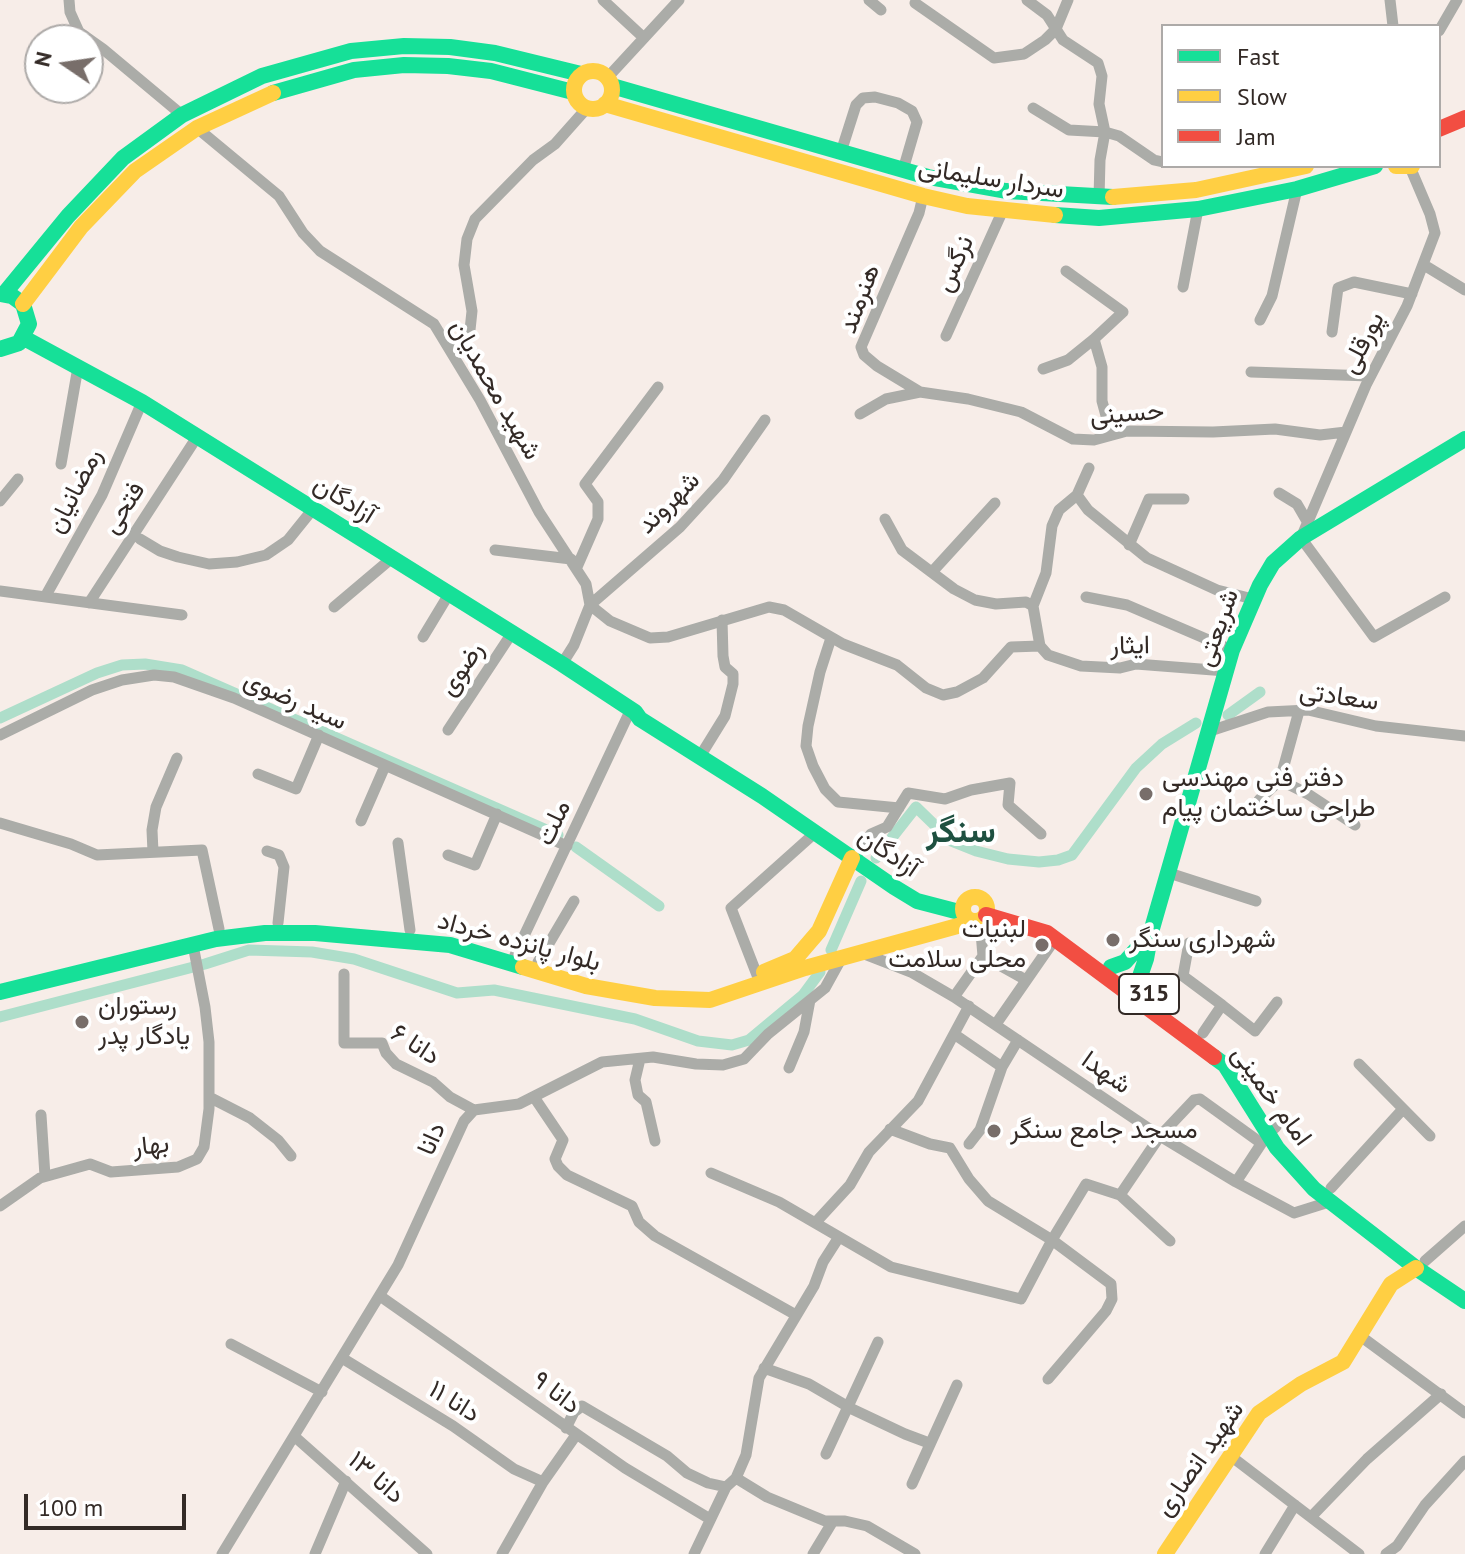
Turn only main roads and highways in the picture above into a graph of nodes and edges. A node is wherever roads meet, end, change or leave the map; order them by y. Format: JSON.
{"nodes":[{"id":1,"x":581,"y":74,"type":"junction"},
{"id":2,"x":610,"y":82,"type":"junction"},
{"id":3,"x":573,"y":92,"type":"junction"},
{"id":4,"x":605,"y":104,"type":"junction"},
{"id":5,"x":1465,"y":118,"type":"edge"},
{"id":6,"x":1441,"y":128,"type":"edge"},
{"id":7,"x":1297,"y":168,"type":"edge"},
{"id":8,"x":1368,"y":168,"type":"edge"},
{"id":9,"x":2,"y":294,"type":"edge"},
{"id":10,"x":23,"y":304,"type":"junction"},
{"id":11,"x":24,"y":338,"type":"junction"},
{"id":12,"x":0,"y":349,"type":"edge"},
{"id":13,"x":1462,"y":447,"type":"edge"},
{"id":14,"x":633,"y":710,"type":"junction"},
{"id":15,"x":855,"y":856,"type":"junction"},
{"id":16,"x":975,"y":914,"type":"junction"},
{"id":17,"x":1151,"y":932,"type":"junction"},
{"id":18,"x":514,"y":960,"type":"junction"},
{"id":19,"x":1111,"y":967,"type":"junction"},
{"id":20,"x":0,"y":982,"type":"edge"},
{"id":21,"x":1134,"y":989,"type":"junction"},
{"id":22,"x":0,"y":992,"type":"edge"},
{"id":23,"x":1268,"y":1135,"type":"junction"},
{"id":24,"x":1420,"y":1264,"type":"junction"},
{"id":25,"x":1465,"y":1290,"type":"edge"},
{"id":26,"x":1465,"y":1301,"type":"edge"},
{"id":27,"x":1165,"y":1554,"type":"edge"}],
"edges":[{"from":1,"to":2,"type":"main road"},
{"from":1,"to":3,"type":"main road"},
{"from":1,"to":9,"type":"main road"},
{"from":2,"to":4,"type":"main road"},
{"from":2,"to":7,"type":"main road","name":"سردار سلیمانی"},
{"from":3,"to":4,"type":"main road"},
{"from":3,"to":10,"type":"main road"},
{"from":4,"to":8,"type":"main road","name":"سردار سلیمانی"},
{"from":5,"to":6,"type":"main road"},
{"from":9,"to":10,"type":"main road"},
{"from":10,"to":11,"type":"main road"},
{"from":11,"to":12,"type":"main road"},
{"from":11,"to":14,"type":"main road","name":"آزادگان"},
{"from":13,"to":17,"type":"main road","name":"شریعتی"},
{"from":14,"to":15,"type":"main road","name":"آزادگان"},
{"from":14,"to":15,"type":"main road","name":"آزادگان"},
{"from":15,"to":16,"type":"main road","name":"آزادگان"},
{"from":15,"to":18,"type":"main road","name":"بلوار پانزده خرداد"},
{"from":16,"to":18,"type":"main road","name":"بلوار پانزده خرداد"},
{"from":16,"to":19,"type":"main road","name":"امام خمینی","number":"315"},
{"from":16,"to":21,"type":"main road","name":"امام خمینی","number":"315"},
{"from":17,"to":19,"type":"main road","name":"شریعتی"},
{"from":17,"to":21,"type":"main road","name":"شریعتی"},
{"from":18,"to":20,"type":"main road","name":"بلوار پانزده خرداد"},
{"from":18,"to":22,"type":"main road","name":"بلوار پانزده خرداد"},
{"from":19,"to":21,"type":"main road","name":"امام خمینی","number":"315"},
{"from":21,"to":23,"type":"main road","name":"امام خمینی","number":"315"},
{"from":21,"to":23,"type":"main road","name":"امام خمینی","number":"315"},
{"from":23,"to":24,"type":"main road","name":"امام خمینی","number":"315"},
{"from":24,"to":25,"type":"main road","name":"امام خمینی"},
{"from":24,"to":26,"type":"main road","name":"امام خمینی"},
{"from":24,"to":27,"type":"main road","name":"شهید انصاری"}]}
